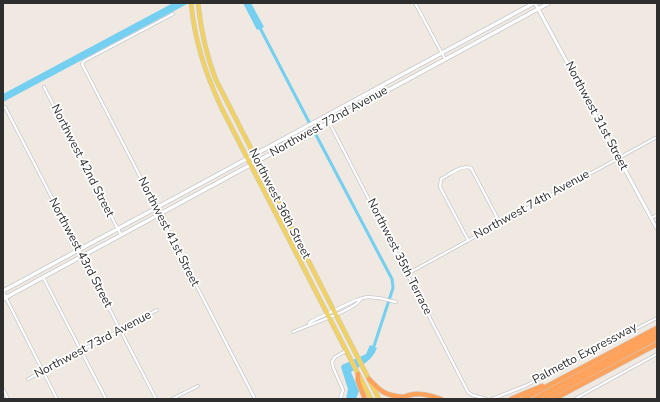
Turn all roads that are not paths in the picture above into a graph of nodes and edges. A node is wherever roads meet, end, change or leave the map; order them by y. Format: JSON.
{"nodes":[{"id":1,"x":191,"y":3,"type":"edge"},
{"id":2,"x":415,"y":3,"type":"edge"},
{"id":3,"x":535,"y":3,"type":"edge"},
{"id":4,"x":549,"y":3,"type":"edge"},
{"id":5,"x":198,"y":5,"type":"edge"},
{"id":6,"x":538,"y":9,"type":"junction"},
{"id":7,"x":173,"y":14,"type":"dead end"},
{"id":8,"x":454,"y":46,"type":"junction"},
{"id":9,"x":462,"y":50,"type":"junction"},
{"id":10,"x":442,"y":53,"type":"junction"},
{"id":11,"x":445,"y":60,"type":"junction"},
{"id":12,"x":387,"y":83,"type":"junction"},
{"id":13,"x":44,"y":87,"type":"dead end"},
{"id":14,"x":390,"y":89,"type":"junction"},
{"id":15,"x":5,"y":107,"type":"dead end"},
{"id":16,"x":329,"y":122,"type":"junction"},
{"id":17,"x":657,"y":137,"type":"edge"},
{"id":18,"x":254,"y":155,"type":"junction"},
{"id":19,"x":247,"y":158,"type":"junction"},
{"id":20,"x":619,"y":158,"type":"junction"},
{"id":21,"x":258,"y":161,"type":"junction"},
{"id":22,"x":250,"y":165,"type":"junction"},
{"id":23,"x":156,"y":208,"type":"junction"},
{"id":24,"x":159,"y":214,"type":"junction"},
{"id":25,"x":657,"y":215,"type":"edge"},
{"id":26,"x":651,"y":218,"type":"junction"},
{"id":27,"x":500,"y":223,"type":"junction"},
{"id":28,"x":117,"y":229,"type":"junction"},
{"id":29,"x":657,"y":229,"type":"edge"},
{"id":30,"x":121,"y":235,"type":"junction"},
{"id":31,"x":468,"y":240,"type":"junction"},
{"id":32,"x":79,"y":250,"type":"junction"},
{"id":33,"x":82,"y":256,"type":"junction"},
{"id":34,"x":35,"y":273,"type":"junction"},
{"id":35,"x":315,"y":274,"type":"junction"},
{"id":36,"x":407,"y":274,"type":"junction"},
{"id":37,"x":44,"y":277,"type":"junction"},
{"id":38,"x":309,"y":278,"type":"junction"},
{"id":39,"x":3,"y":292,"type":"edge"},
{"id":40,"x":4,"y":298,"type":"edge"},
{"id":41,"x":395,"y":302,"type":"dead end"},
{"id":42,"x":157,"y":310,"type":"dead end"},
{"id":43,"x":334,"y":313,"type":"junction"},
{"id":44,"x":328,"y":315,"type":"junction"},
{"id":45,"x":657,"y":318,"type":"edge"},
{"id":46,"x":657,"y":328,"type":"edge"},
{"id":47,"x":120,"y":329,"type":"junction"},
{"id":48,"x":293,"y":332,"type":"dead end"},
{"id":49,"x":657,"y":332,"type":"edge"},
{"id":50,"x":657,"y":338,"type":"edge"},
{"id":51,"x":657,"y":344,"type":"edge"},
{"id":52,"x":346,"y":350,"type":"junction"},
{"id":53,"x":82,"y":351,"type":"junction"},
{"id":54,"x":657,"y":354,"type":"edge"},
{"id":55,"x":43,"y":371,"type":"junction"},
{"id":56,"x":358,"y":374,"type":"junction"},
{"id":57,"x":369,"y":379,"type":"junction"},
{"id":58,"x":28,"y":380,"type":"dead end"},
{"id":59,"x":551,"y":384,"type":"junction"},
{"id":60,"x":198,"y":386,"type":"dead end"},
{"id":61,"x":3,"y":389,"type":"edge"},
{"id":62,"x":402,"y":398,"type":"edge"},
{"id":63,"x":556,"y":398,"type":"edge"},
{"id":64,"x":8,"y":399,"type":"edge"},
{"id":65,"x":57,"y":399,"type":"edge"},
{"id":66,"x":106,"y":399,"type":"edge"},
{"id":67,"x":156,"y":399,"type":"edge"},
{"id":68,"x":172,"y":399,"type":"edge"},
{"id":69,"x":255,"y":399,"type":"edge"},
{"id":70,"x":340,"y":399,"type":"edge"},
{"id":71,"x":366,"y":399,"type":"edge"},
{"id":72,"x":371,"y":399,"type":"edge"},
{"id":73,"x":379,"y":399,"type":"edge"},
{"id":74,"x":441,"y":399,"type":"edge"},
{"id":75,"x":486,"y":399,"type":"edge"},
{"id":76,"x":492,"y":399,"type":"edge"},
{"id":77,"x":511,"y":399,"type":"edge"},
{"id":78,"x":523,"y":399,"type":"edge"},
{"id":79,"x":534,"y":399,"type":"edge"},
{"id":80,"x":544,"y":399,"type":"edge"},
{"id":81,"x":575,"y":399,"type":"edge"}],
"edges":[{"from":1,"to":19,"type":"main road","name":"Northwest 36th Street"},
{"from":2,"to":10,"type":"street"},
{"from":3,"to":6,"type":"street","name":"Northwest 31st Street"},
{"from":3,"to":8,"type":"main road","name":"Northwest 72nd Avenue"},
{"from":4,"to":6,"type":"main road","name":"Northwest 72nd Avenue"},
{"from":5,"to":18,"type":"main road","name":"Northwest 36th Street"},
{"from":6,"to":9,"type":"main road","name":"Northwest 72nd Avenue"},
{"from":6,"to":20,"type":"street","name":"Northwest 31st Street"},
{"from":7,"to":23,"type":"street","name":"Northwest 41st Street"},
{"from":8,"to":9,"type":"main road"},
{"from":8,"to":10,"type":"main road","name":"Northwest 72nd Avenue"},
{"from":9,"to":11,"type":"main road","name":"Northwest 72nd Avenue"},
{"from":10,"to":11,"type":"street"},
{"from":10,"to":12,"type":"main road","name":"Northwest 72nd Avenue"},
{"from":11,"to":14,"type":"main road","name":"Northwest 72nd Avenue"},
{"from":12,"to":14,"type":"main road"},
{"from":12,"to":18,"type":"main road","name":"Northwest 72nd Avenue"},
{"from":13,"to":28,"type":"street","name":"Northwest 42nd Street"},
{"from":14,"to":16,"type":"main road","name":"Northwest 72nd Avenue"},
{"from":15,"to":32,"type":"street","name":"Northwest 43rd Street"},
{"from":16,"to":21,"type":"main road","name":"Northwest 72nd Avenue"},
{"from":16,"to":36,"type":"street","name":"Northwest 35th Terrace"},
{"from":17,"to":20,"type":"street","name":"Northwest 74th Avenue"},
{"from":18,"to":19,"type":"main road","name":"Northwest 72nd Avenue"},
{"from":18,"to":21,"type":"main road","name":"Northwest 36th Street"},
{"from":19,"to":22,"type":"main road","name":"Northwest 36th Street"},
{"from":19,"to":23,"type":"main road","name":"Northwest 72nd Avenue"},
{"from":20,"to":26,"type":"street","name":"Northwest 31st Street"},
{"from":20,"to":27,"type":"street","name":"Northwest 74th Avenue"},
{"from":21,"to":22,"type":"main road","name":"Northwest 72nd Avenue"},
{"from":21,"to":35,"type":"main road","name":"Northwest 36th Street"},
{"from":22,"to":24,"type":"main road","name":"Northwest 72nd Avenue"},
{"from":22,"to":38,"type":"main road","name":"Northwest 36th Street"},
{"from":23,"to":24,"type":"street","name":"Northwest 41st Street"},
{"from":23,"to":28,"type":"main road","name":"Northwest 72nd Avenue"},
{"from":24,"to":30,"type":"main road","name":"Northwest 72nd Avenue"},
{"from":24,"to":69,"type":"street","name":"Northwest 41st Street"},
{"from":25,"to":26,"type":"street"},
{"from":26,"to":29,"type":"street","name":"Northwest 31st Street"},
{"from":27,"to":31,"type":"street","name":"Northwest 74th Avenue"},
{"from":27,"to":31,"type":"street"},
{"from":28,"to":30,"type":"street","name":"Northwest 42nd Street"},
{"from":28,"to":32,"type":"main road","name":"Northwest 72nd Avenue"},
{"from":30,"to":33,"type":"main road","name":"Northwest 72nd Avenue"},
{"from":31,"to":36,"type":"street","name":"Northwest 74th Avenue"},
{"from":32,"to":33,"type":"street","name":"Northwest 43rd Street"},
{"from":32,"to":34,"type":"main road","name":"Northwest 72nd Avenue"},
{"from":33,"to":37,"type":"main road","name":"Northwest 72nd Avenue"},
{"from":33,"to":47,"type":"street","name":"Northwest 43rd Street"},
{"from":34,"to":37,"type":"main road"},
{"from":34,"to":39,"type":"main road","name":"Northwest 72nd Avenue"},
{"from":35,"to":38,"type":"main road"},
{"from":35,"to":43,"type":"main road","name":"Northwest 36th Street"},
{"from":36,"to":75,"type":"street","name":"Northwest 35th Terrace"},
{"from":37,"to":40,"type":"main road","name":"Northwest 72nd Avenue"},
{"from":37,"to":53,"type":"street"},
{"from":38,"to":44,"type":"main road","name":"Northwest 36th Street"},
{"from":39,"to":40,"type":"street"},
{"from":40,"to":55,"type":"street"},
{"from":41,"to":43,"type":"street"},
{"from":42,"to":47,"type":"street","name":"Northwest 73rd Avenue"},
{"from":43,"to":44,"type":"street"},
{"from":43,"to":57,"type":"main road","name":"Northwest 36th Street"},
{"from":44,"to":48,"type":"street"},
{"from":44,"to":52,"type":"main road","name":"Northwest 36th Street"},
{"from":45,"to":76,"type":"street"},
{"from":46,"to":59,"type":"highway","name":"Palmetto Expressway"},
{"from":47,"to":53,"type":"street","name":"Northwest 73rd Avenue"},
{"from":47,"to":67,"type":"street","name":"Northwest 43rd Street"},
{"from":49,"to":79,"type":"highway"},
{"from":50,"to":80,"type":"highway"},
{"from":51,"to":63,"type":"highway","name":"Palmetto Expressway"},
{"from":52,"to":56,"type":"main road","name":"Northwest 36th Street"},
{"from":52,"to":70,"type":"street"},
{"from":53,"to":55,"type":"street","name":"Northwest 73rd Avenue"},
{"from":53,"to":66,"type":"street"},
{"from":54,"to":81,"type":"street"},
{"from":55,"to":58,"type":"street","name":"Northwest 73rd Avenue"},
{"from":55,"to":65,"type":"street"},
{"from":56,"to":71,"type":"highway"},
{"from":56,"to":72,"type":"main road","name":"Northwest 36th Street"},
{"from":57,"to":62,"type":"highway"},
{"from":57,"to":73,"type":"main road","name":"Northwest 36th Street"},
{"from":59,"to":77,"type":"highway"},
{"from":59,"to":78,"type":"highway","name":"Palmetto Expressway"},
{"from":60,"to":68,"type":"street"},
{"from":61,"to":64,"type":"street"},
{"from":62,"to":74,"type":"highway"}]}
